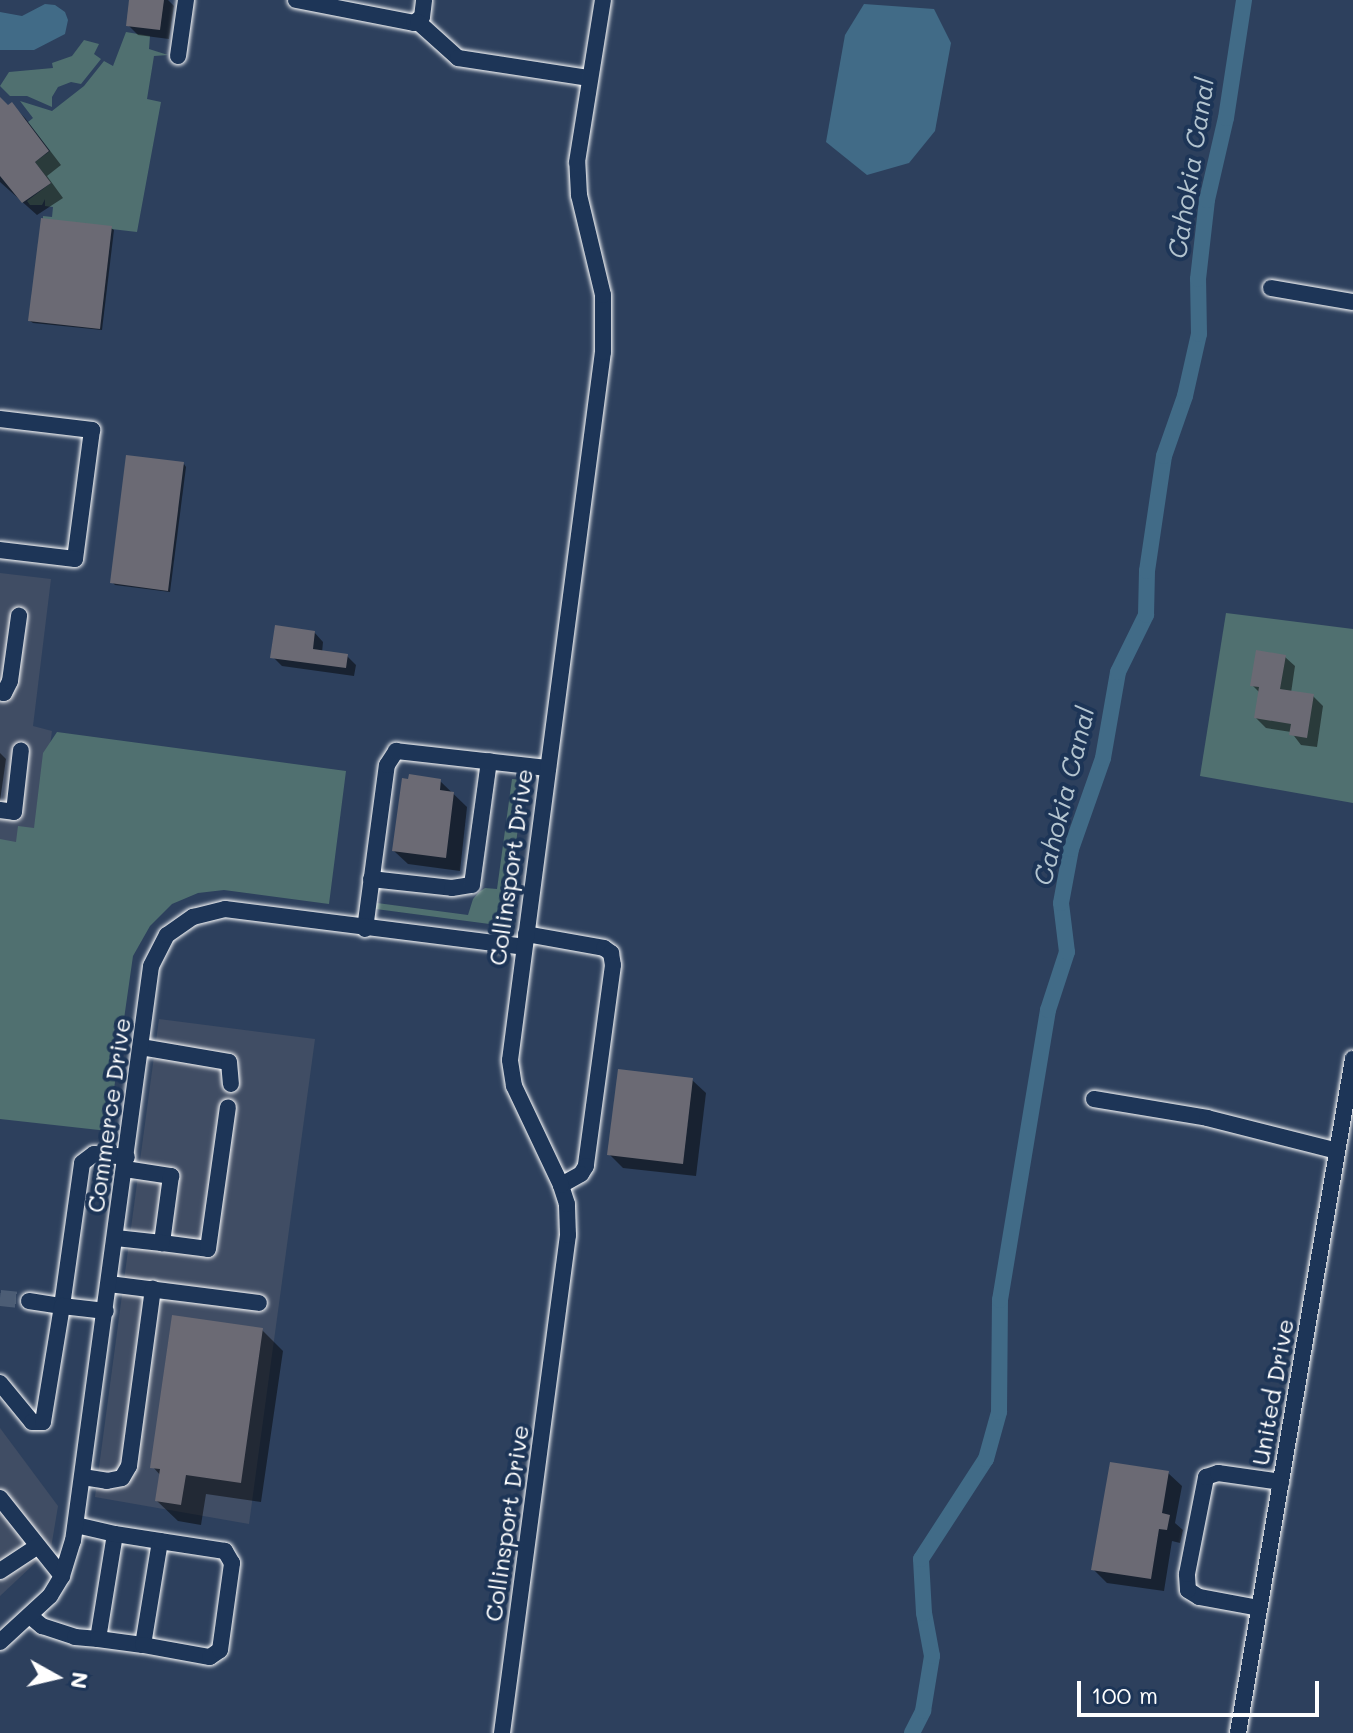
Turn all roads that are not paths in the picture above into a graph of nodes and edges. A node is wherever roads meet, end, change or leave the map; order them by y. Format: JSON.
{"nodes":[{"id":1,"x":186,"y":0,"type":"edge"},
{"id":2,"x":296,"y":0,"type":"edge"},
{"id":3,"x":424,"y":0,"type":"edge"},
{"id":4,"x":603,"y":0,"type":"edge"},
{"id":5,"x":418,"y":22,"type":"junction"},
{"id":6,"x":178,"y":56,"type":"dead end"},
{"id":7,"x":589,"y":78,"type":"junction"},
{"id":8,"x":1271,"y":288,"type":"dead end"},
{"id":9,"x":1353,"y":302,"type":"edge"},
{"id":10,"x":0,"y":419,"type":"edge"},
{"id":11,"x":0,"y":550,"type":"edge"},
{"id":12,"x":19,"y":616,"type":"dead end"},
{"id":13,"x":0,"y":692,"type":"edge"},
{"id":14,"x":21,"y":750,"type":"dead end"},
{"id":15,"x":489,"y":761,"type":"junction"},
{"id":16,"x":548,"y":768,"type":"junction"},
{"id":17,"x":0,"y":810,"type":"edge"},
{"id":18,"x":371,"y":879,"type":"junction"},
{"id":19,"x":365,"y":929,"type":"junction"},
{"id":20,"x":525,"y":940,"type":"junction"},
{"id":21,"x":141,"y":1047,"type":"junction"},
{"id":22,"x":1353,"y":1059,"type":"edge"},
{"id":23,"x":231,"y":1084,"type":"dead end"},
{"id":24,"x":1094,"y":1099,"type":"dead end"},
{"id":25,"x":228,"y":1107,"type":"dead end"},
{"id":26,"x":1337,"y":1151,"type":"junction"},
{"id":27,"x":126,"y":1163,"type":"junction"},
{"id":28,"x":561,"y":1185,"type":"junction"},
{"id":29,"x":116,"y":1238,"type":"junction"},
{"id":30,"x":162,"y":1243,"type":"junction"},
{"id":31,"x":109,"y":1284,"type":"junction"},
{"id":32,"x":153,"y":1289,"type":"junction"},
{"id":33,"x":29,"y":1301,"type":"tunnel mouth"},
{"id":34,"x":259,"y":1303,"type":"dead end"},
{"id":35,"x":62,"y":1306,"type":"junction"},
{"id":36,"x":106,"y":1311,"type":"junction"},
{"id":37,"x":0,"y":1383,"type":"edge"},
{"id":38,"x":83,"y":1477,"type":"junction"},
{"id":39,"x":1281,"y":1482,"type":"junction"},
{"id":40,"x":0,"y":1498,"type":"edge"},
{"id":41,"x":76,"y":1525,"type":"junction"},
{"id":42,"x":115,"y":1534,"type":"junction"},
{"id":43,"x":160,"y":1541,"type":"junction"},
{"id":44,"x":38,"y":1546,"type":"junction"},
{"id":45,"x":0,"y":1571,"type":"edge"},
{"id":46,"x":62,"y":1576,"type":"junction"},
{"id":47,"x":1259,"y":1608,"type":"junction"},
{"id":48,"x":30,"y":1616,"type":"junction"},
{"id":49,"x":98,"y":1639,"type":"junction"},
{"id":50,"x":0,"y":1642,"type":"edge"},
{"id":51,"x":143,"y":1645,"type":"junction"},
{"id":52,"x":502,"y":1733,"type":"edge"},
{"id":53,"x":1238,"y":1733,"type":"edge"}],
"edges":[{"from":1,"to":6,"type":"street"},
{"from":2,"to":5,"type":"street"},
{"from":3,"to":5,"type":"street"},
{"from":4,"to":7,"type":"street","name":"Collinsport Drive"},
{"from":5,"to":7,"type":"street"},
{"from":7,"to":16,"type":"street","name":"Collinsport Drive"},
{"from":8,"to":9,"type":"street"},
{"from":10,"to":11,"type":"street"},
{"from":12,"to":13,"type":"street"},
{"from":14,"to":17,"type":"street"},
{"from":15,"to":16,"type":"street"},
{"from":15,"to":18,"type":"street"},
{"from":15,"to":18,"type":"street"},
{"from":16,"to":20,"type":"street","name":"Collinsport Drive"},
{"from":18,"to":19,"type":"street"},
{"from":19,"to":20,"type":"street","name":"Commerce Drive"},
{"from":19,"to":21,"type":"street","name":"Commerce Drive"},
{"from":20,"to":28,"type":"street","name":"Collinsport Drive"},
{"from":20,"to":28,"type":"street","name":"Commerce Drive"},
{"from":21,"to":23,"type":"street"},
{"from":21,"to":27,"type":"street","name":"Commerce Drive"},
{"from":22,"to":26,"type":"street","name":"United Drive"},
{"from":24,"to":26,"type":"street"},
{"from":25,"to":30,"type":"street"},
{"from":26,"to":39,"type":"street","name":"United Drive"},
{"from":27,"to":29,"type":"street","name":"Commerce Drive"},
{"from":27,"to":30,"type":"street"},
{"from":27,"to":35,"type":"street"},
{"from":28,"to":52,"type":"street","name":"Collinsport Drive"},
{"from":29,"to":30,"type":"street"},
{"from":29,"to":31,"type":"street","name":"Commerce Drive"},
{"from":31,"to":32,"type":"street"},
{"from":31,"to":36,"type":"street","name":"Commerce Drive"},
{"from":32,"to":34,"type":"street"},
{"from":32,"to":38,"type":"street"},
{"from":33,"to":35,"type":"street"},
{"from":35,"to":36,"type":"street"},
{"from":35,"to":37,"type":"street"},
{"from":36,"to":38,"type":"street","name":"Commerce Drive"},
{"from":38,"to":41,"type":"street","name":"Commerce Drive"},
{"from":39,"to":47,"type":"street","name":"United Drive"},
{"from":39,"to":47,"type":"street"},
{"from":40,"to":44,"type":"street"},
{"from":41,"to":42,"type":"street"},
{"from":41,"to":46,"type":"street","name":"Commerce Drive"},
{"from":42,"to":43,"type":"street"},
{"from":42,"to":49,"type":"street"},
{"from":43,"to":51,"type":"street"},
{"from":43,"to":51,"type":"street"},
{"from":44,"to":45,"type":"street"},
{"from":44,"to":46,"type":"street"},
{"from":46,"to":48,"type":"street","name":"Commerce Drive"},
{"from":47,"to":53,"type":"street","name":"United Drive"},
{"from":48,"to":49,"type":"street"},
{"from":48,"to":50,"type":"street","name":"Commerce Drive"},
{"from":49,"to":51,"type":"street"}]}
